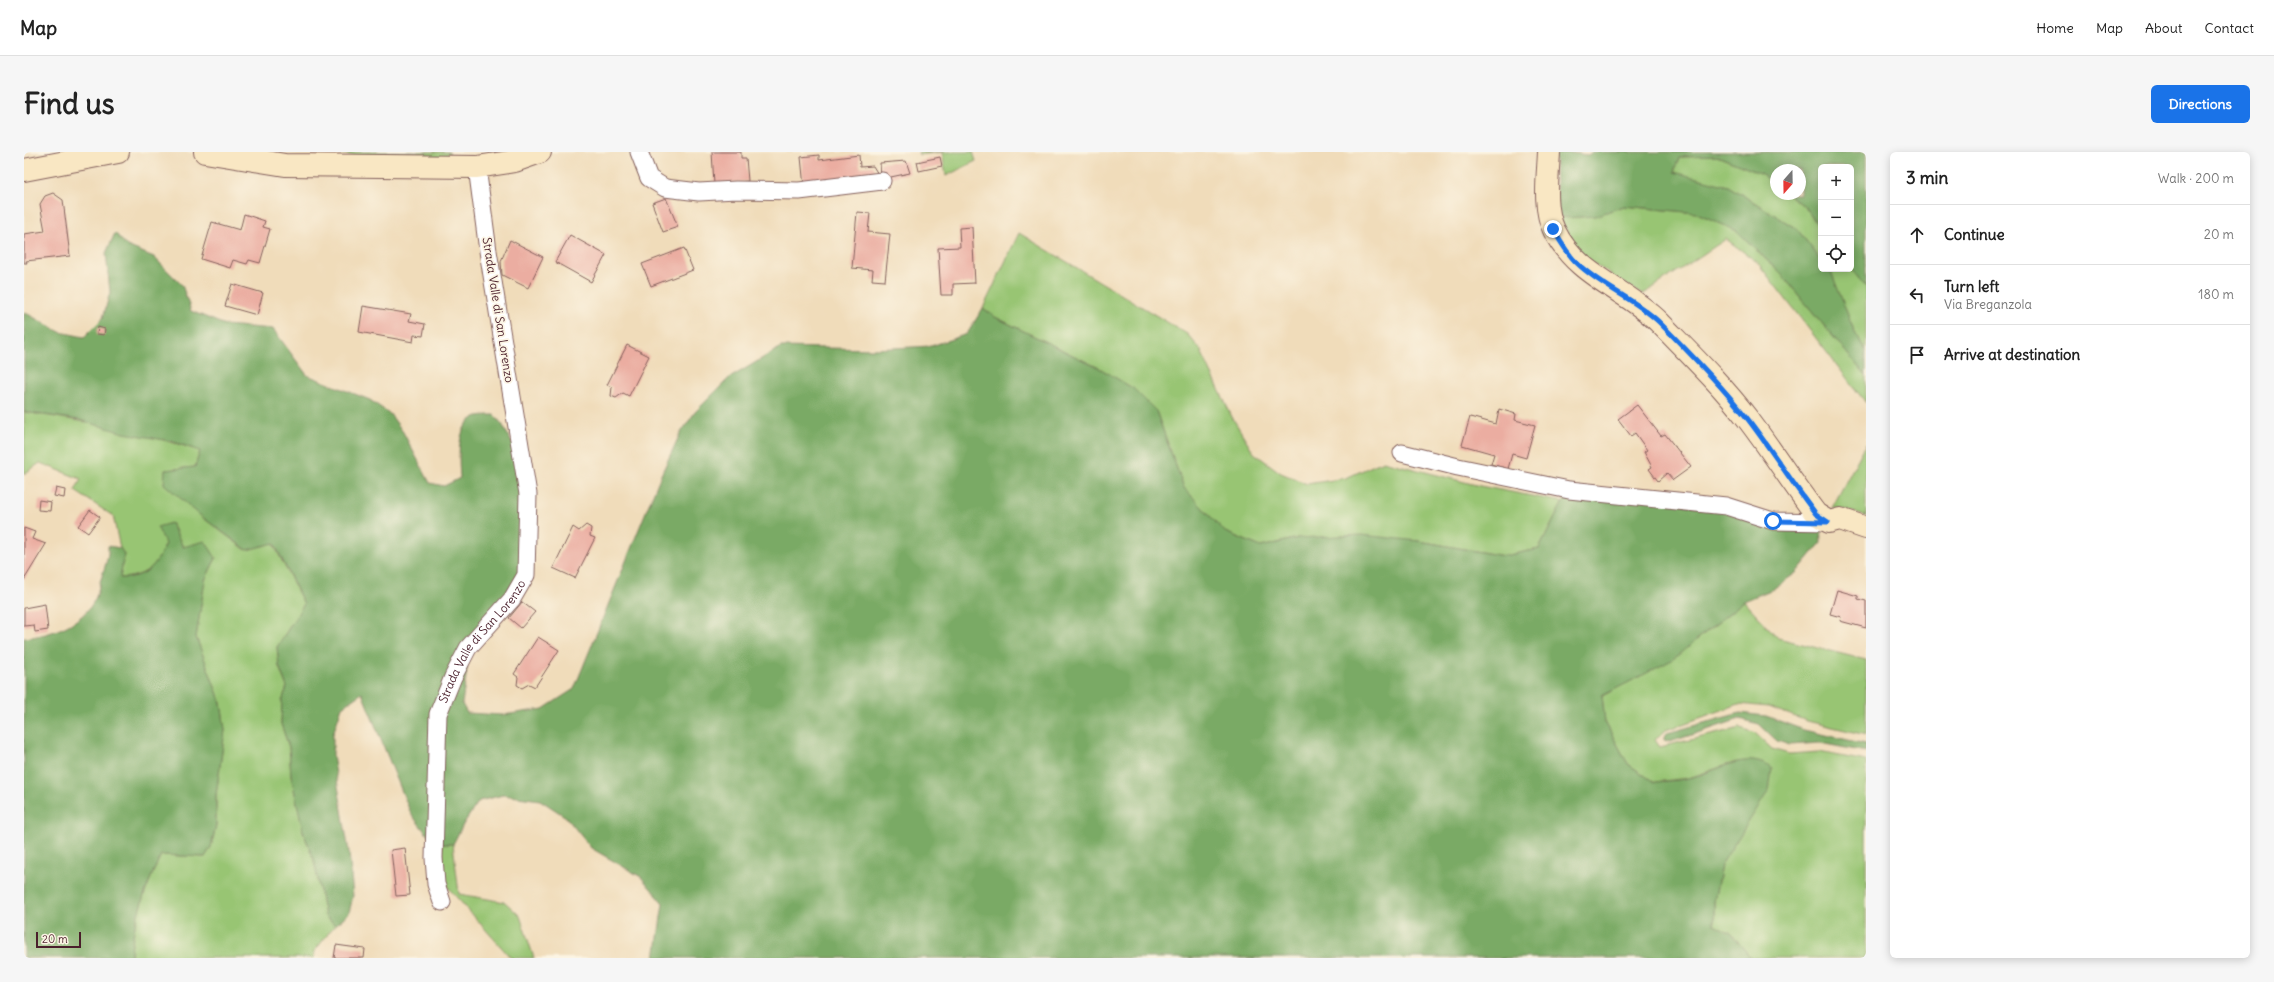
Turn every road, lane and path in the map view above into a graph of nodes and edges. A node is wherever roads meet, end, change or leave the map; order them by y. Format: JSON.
{"nodes":[{"id":1,"x":118,"y":152,"type":"edge"},
{"id":2,"x":205,"y":152,"type":"edge"},
{"id":3,"x":540,"y":152,"type":"edge"},
{"id":4,"x":639,"y":152,"type":"edge"},
{"id":5,"x":1549,"y":152,"type":"edge"},
{"id":6,"x":477,"y":168,"type":"junction"},
{"id":7,"x":24,"y":170,"type":"edge"},
{"id":8,"x":882,"y":181,"type":"dead end"},
{"id":9,"x":1402,"y":453,"type":"dead end"},
{"id":10,"x":1828,"y":522,"type":"junction"},
{"id":11,"x":1866,"y":528,"type":"edge"},
{"id":12,"x":442,"y":902,"type":"dead end"}],
"edges":[{"from":1,"to":7,"type":"street"},
{"from":2,"to":6,"type":"street"},
{"from":3,"to":6,"type":"street"},
{"from":4,"to":8,"type":"street"},
{"from":5,"to":10,"type":"street"},
{"from":6,"to":12,"type":"street","name":"Strada Valle di San Lorenzo"},
{"from":9,"to":10,"type":"street"},
{"from":10,"to":11,"type":"street"}]}
